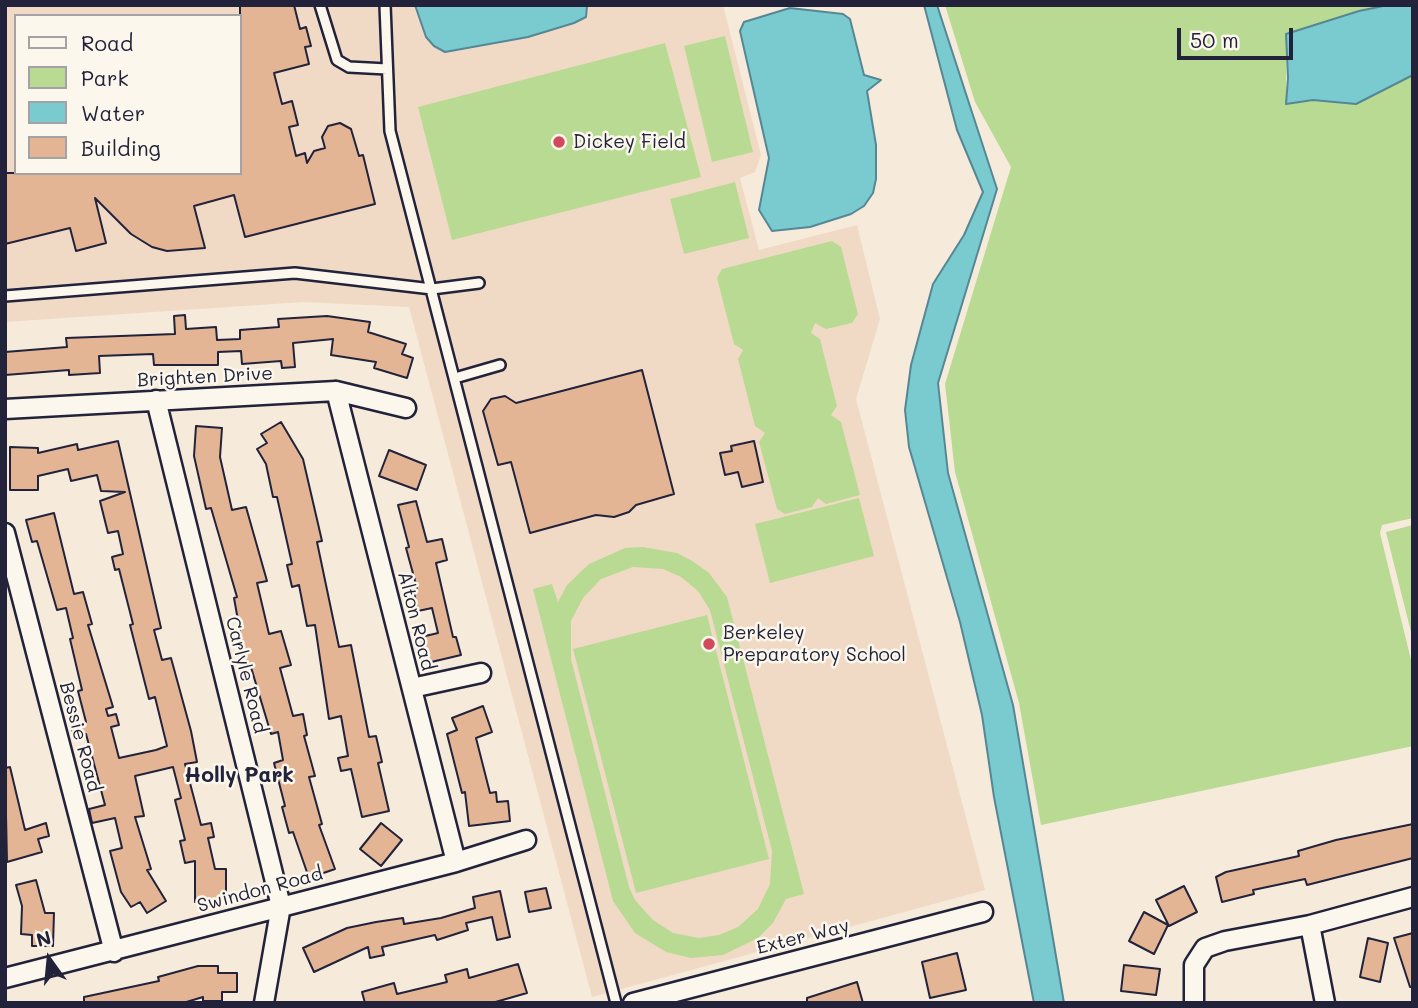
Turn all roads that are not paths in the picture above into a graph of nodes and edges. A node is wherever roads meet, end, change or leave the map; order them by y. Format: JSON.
{"nodes":[{"id":1,"x":320,"y":5,"type":"edge"},
{"id":2,"x":385,"y":5,"type":"edge"},
{"id":3,"x":387,"y":69,"type":"junction"},
{"id":4,"x":479,"y":283,"type":"dead end"},
{"id":5,"x":432,"y":289,"type":"junction"},
{"id":6,"x":5,"y":296,"type":"edge"},
{"id":7,"x":500,"y":365,"type":"dead end"},
{"id":8,"x":455,"y":378,"type":"junction"},
{"id":9,"x":336,"y":391,"type":"junction"},
{"id":10,"x":156,"y":400,"type":"junction"},
{"id":11,"x":406,"y":408,"type":"dead end"},
{"id":12,"x":5,"y":409,"type":"edge"},
{"id":13,"x":5,"y":533,"type":"edge"},
{"id":14,"x":481,"y":674,"type":"dead end"},
{"id":15,"x":412,"y":688,"type":"junction"},
{"id":16,"x":526,"y":840,"type":"dead end"},
{"id":17,"x":456,"y":862,"type":"junction"},
{"id":18,"x":1413,"y":897,"type":"edge"},
{"id":19,"x":281,"y":906,"type":"junction"},
{"id":20,"x":983,"y":912,"type":"dead end"},
{"id":21,"x":1310,"y":925,"type":"junction"},
{"id":22,"x":114,"y":952,"type":"junction"},
{"id":23,"x":5,"y":978,"type":"edge"},
{"id":24,"x":264,"y":1003,"type":"edge"},
{"id":25,"x":616,"y":1003,"type":"edge"},
{"id":26,"x":632,"y":1003,"type":"edge"},
{"id":27,"x":1194,"y":1003,"type":"edge"},
{"id":28,"x":1325,"y":1003,"type":"edge"}],
"edges":[{"from":1,"to":3,"type":"lane"},
{"from":2,"to":3,"type":"lane"},
{"from":3,"to":5,"type":"lane"},
{"from":4,"to":5,"type":"lane"},
{"from":5,"to":6,"type":"lane"},
{"from":5,"to":8,"type":"lane"},
{"from":7,"to":8,"type":"lane"},
{"from":8,"to":25,"type":"lane"},
{"from":9,"to":10,"type":"street","name":"Brighten Drive"},
{"from":9,"to":11,"type":"street","name":"Brighten Drive"},
{"from":9,"to":15,"type":"street","name":"Alton Road"},
{"from":10,"to":12,"type":"street","name":"Brighten Drive"},
{"from":10,"to":19,"type":"street","name":"Carlyle Road"},
{"from":13,"to":22,"type":"street","name":"Bessie Road"},
{"from":14,"to":15,"type":"street"},
{"from":15,"to":17,"type":"street","name":"Alton Road"},
{"from":16,"to":17,"type":"street","name":"Swindon Road"},
{"from":17,"to":19,"type":"street","name":"Swindon Road"},
{"from":18,"to":21,"type":"street"},
{"from":19,"to":22,"type":"street","name":"Swindon Road"},
{"from":19,"to":24,"type":"street","name":"Carlyle Road"},
{"from":20,"to":26,"type":"street","name":"Exter Way"},
{"from":21,"to":27,"type":"street"},
{"from":21,"to":28,"type":"street"},
{"from":22,"to":23,"type":"street","name":"Swindon Road"}]}
